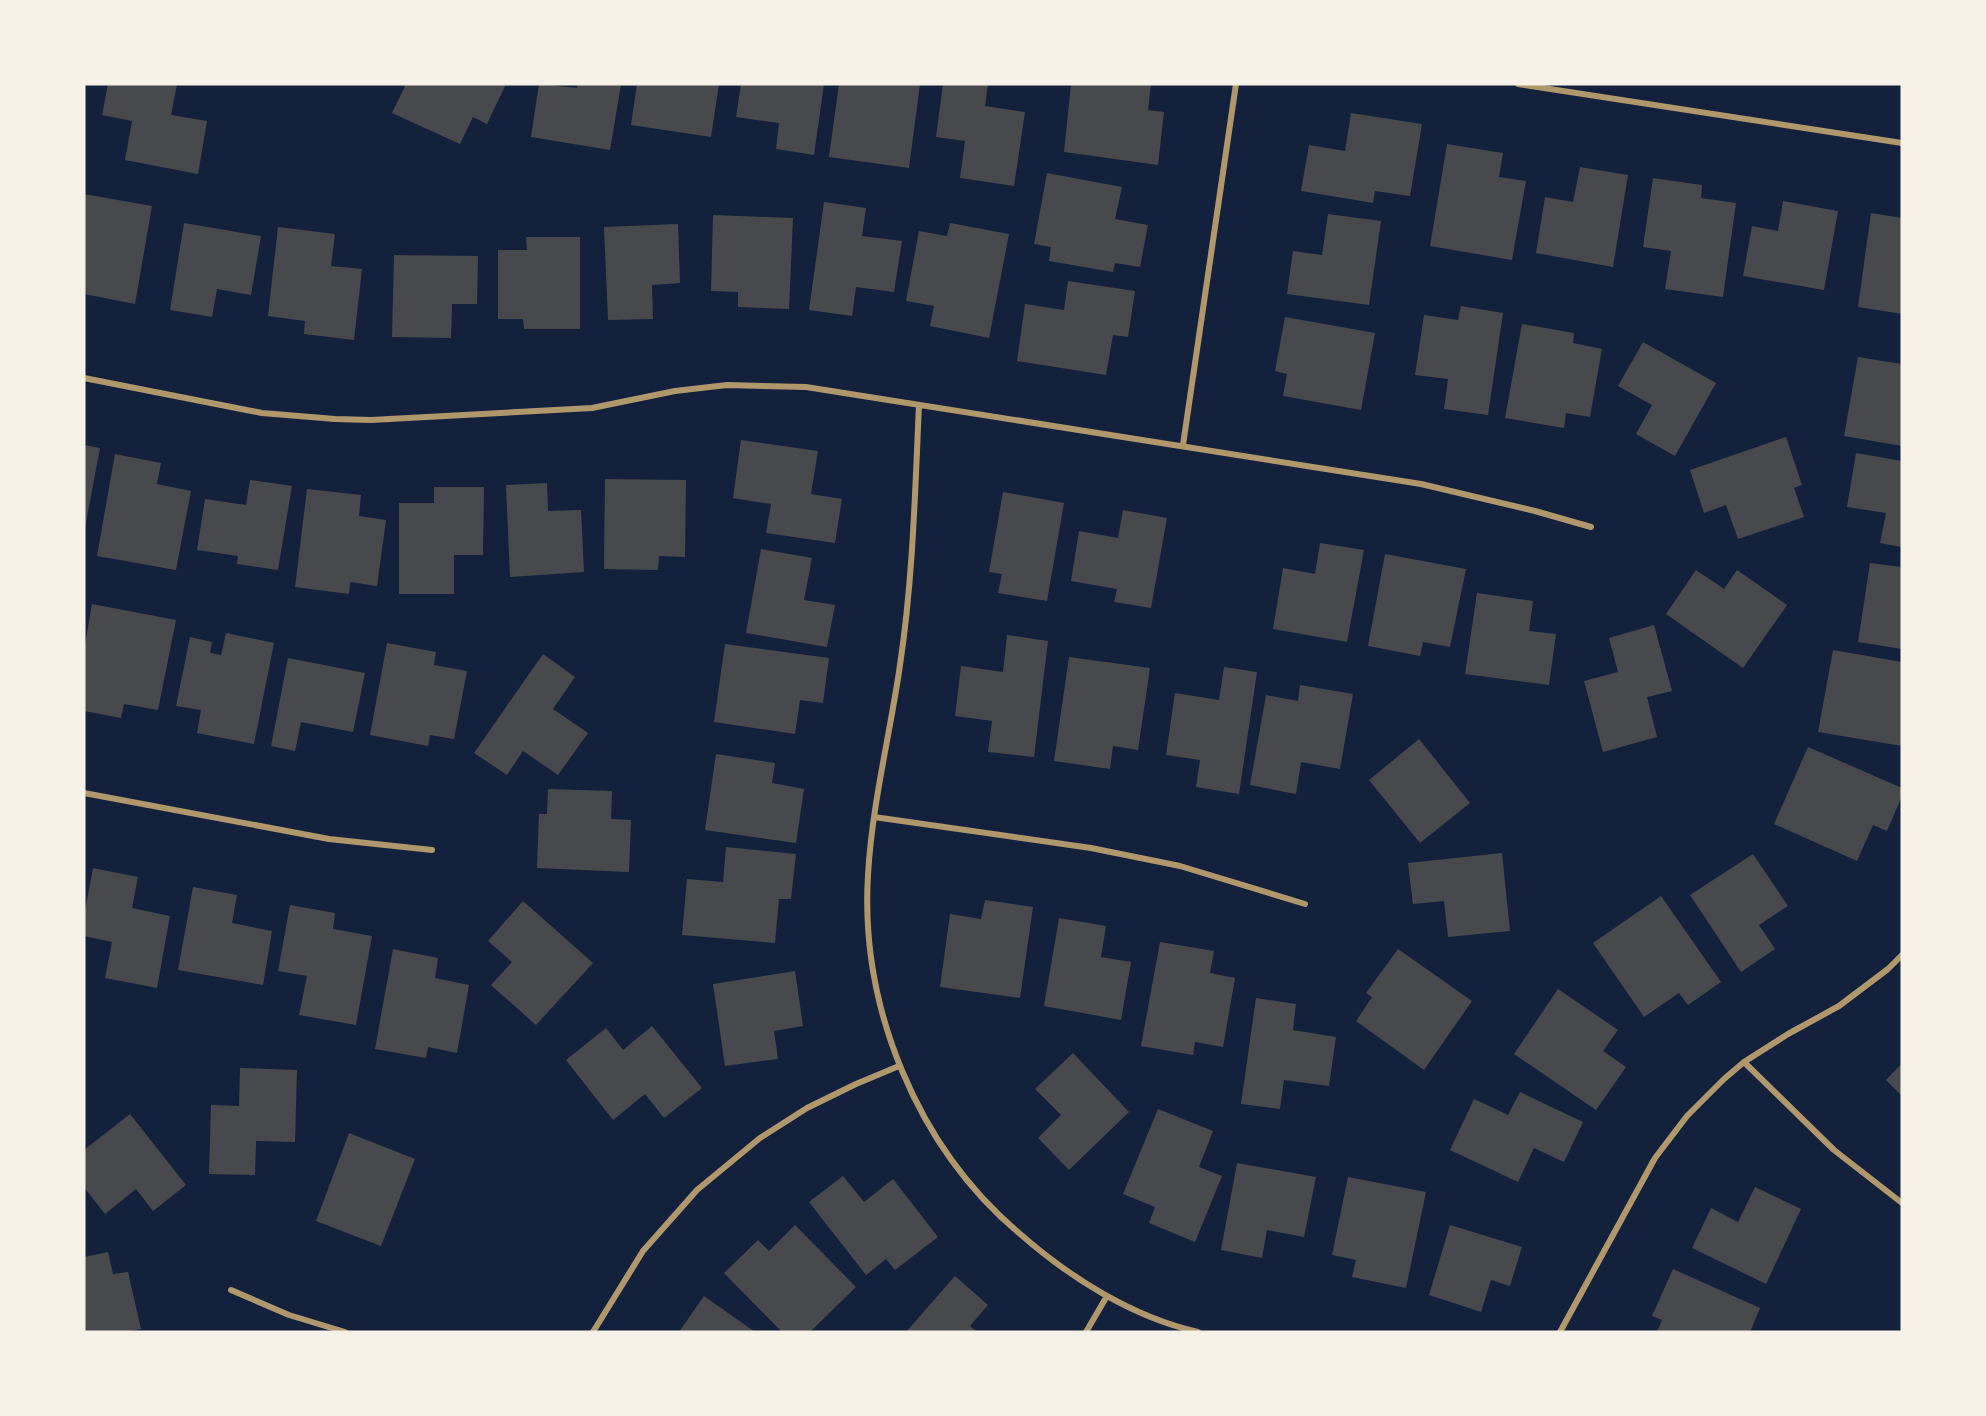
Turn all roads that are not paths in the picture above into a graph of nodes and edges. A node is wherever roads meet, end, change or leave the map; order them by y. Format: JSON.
{"nodes":[{"id":1,"x":1236,"y":84,"type":"edge"},
{"id":2,"x":1518,"y":84,"type":"edge"},
{"id":3,"x":1902,"y":143,"type":"edge"},
{"id":4,"x":84,"y":378,"type":"edge"},
{"id":5,"x":920,"y":405,"type":"junction"},
{"id":6,"x":1182,"y":446,"type":"junction"},
{"id":7,"x":1591,"y":527,"type":"dead end"},
{"id":8,"x":84,"y":794,"type":"edge"},
{"id":9,"x":874,"y":817,"type":"junction"},
{"id":10,"x":432,"y":850,"type":"dead end"},
{"id":11,"x":1305,"y":904,"type":"dead end"},
{"id":12,"x":1902,"y":955,"type":"edge"},
{"id":13,"x":1744,"y":1062,"type":"junction"},
{"id":14,"x":899,"y":1066,"type":"junction"},
{"id":15,"x":1902,"y":1203,"type":"edge"},
{"id":16,"x":231,"y":1290,"type":"dead end"},
{"id":17,"x":1107,"y":1296,"type":"junction"},
{"id":18,"x":345,"y":1332,"type":"edge"},
{"id":19,"x":593,"y":1332,"type":"edge"},
{"id":20,"x":1086,"y":1332,"type":"edge"},
{"id":21,"x":1198,"y":1332,"type":"edge"},
{"id":22,"x":1560,"y":1332,"type":"edge"}],
"edges":[{"from":1,"to":6,"type":"street"},
{"from":2,"to":3,"type":"street"},
{"from":4,"to":5,"type":"street"},
{"from":5,"to":6,"type":"street"},
{"from":5,"to":9,"type":"street"},
{"from":6,"to":7,"type":"street"},
{"from":8,"to":10,"type":"street"},
{"from":9,"to":11,"type":"street"},
{"from":9,"to":14,"type":"street"},
{"from":12,"to":13,"type":"street"},
{"from":13,"to":15,"type":"street"},
{"from":13,"to":22,"type":"street"},
{"from":14,"to":17,"type":"street"},
{"from":14,"to":19,"type":"street"},
{"from":16,"to":18,"type":"street"},
{"from":17,"to":20,"type":"street"},
{"from":17,"to":21,"type":"street"}]}
